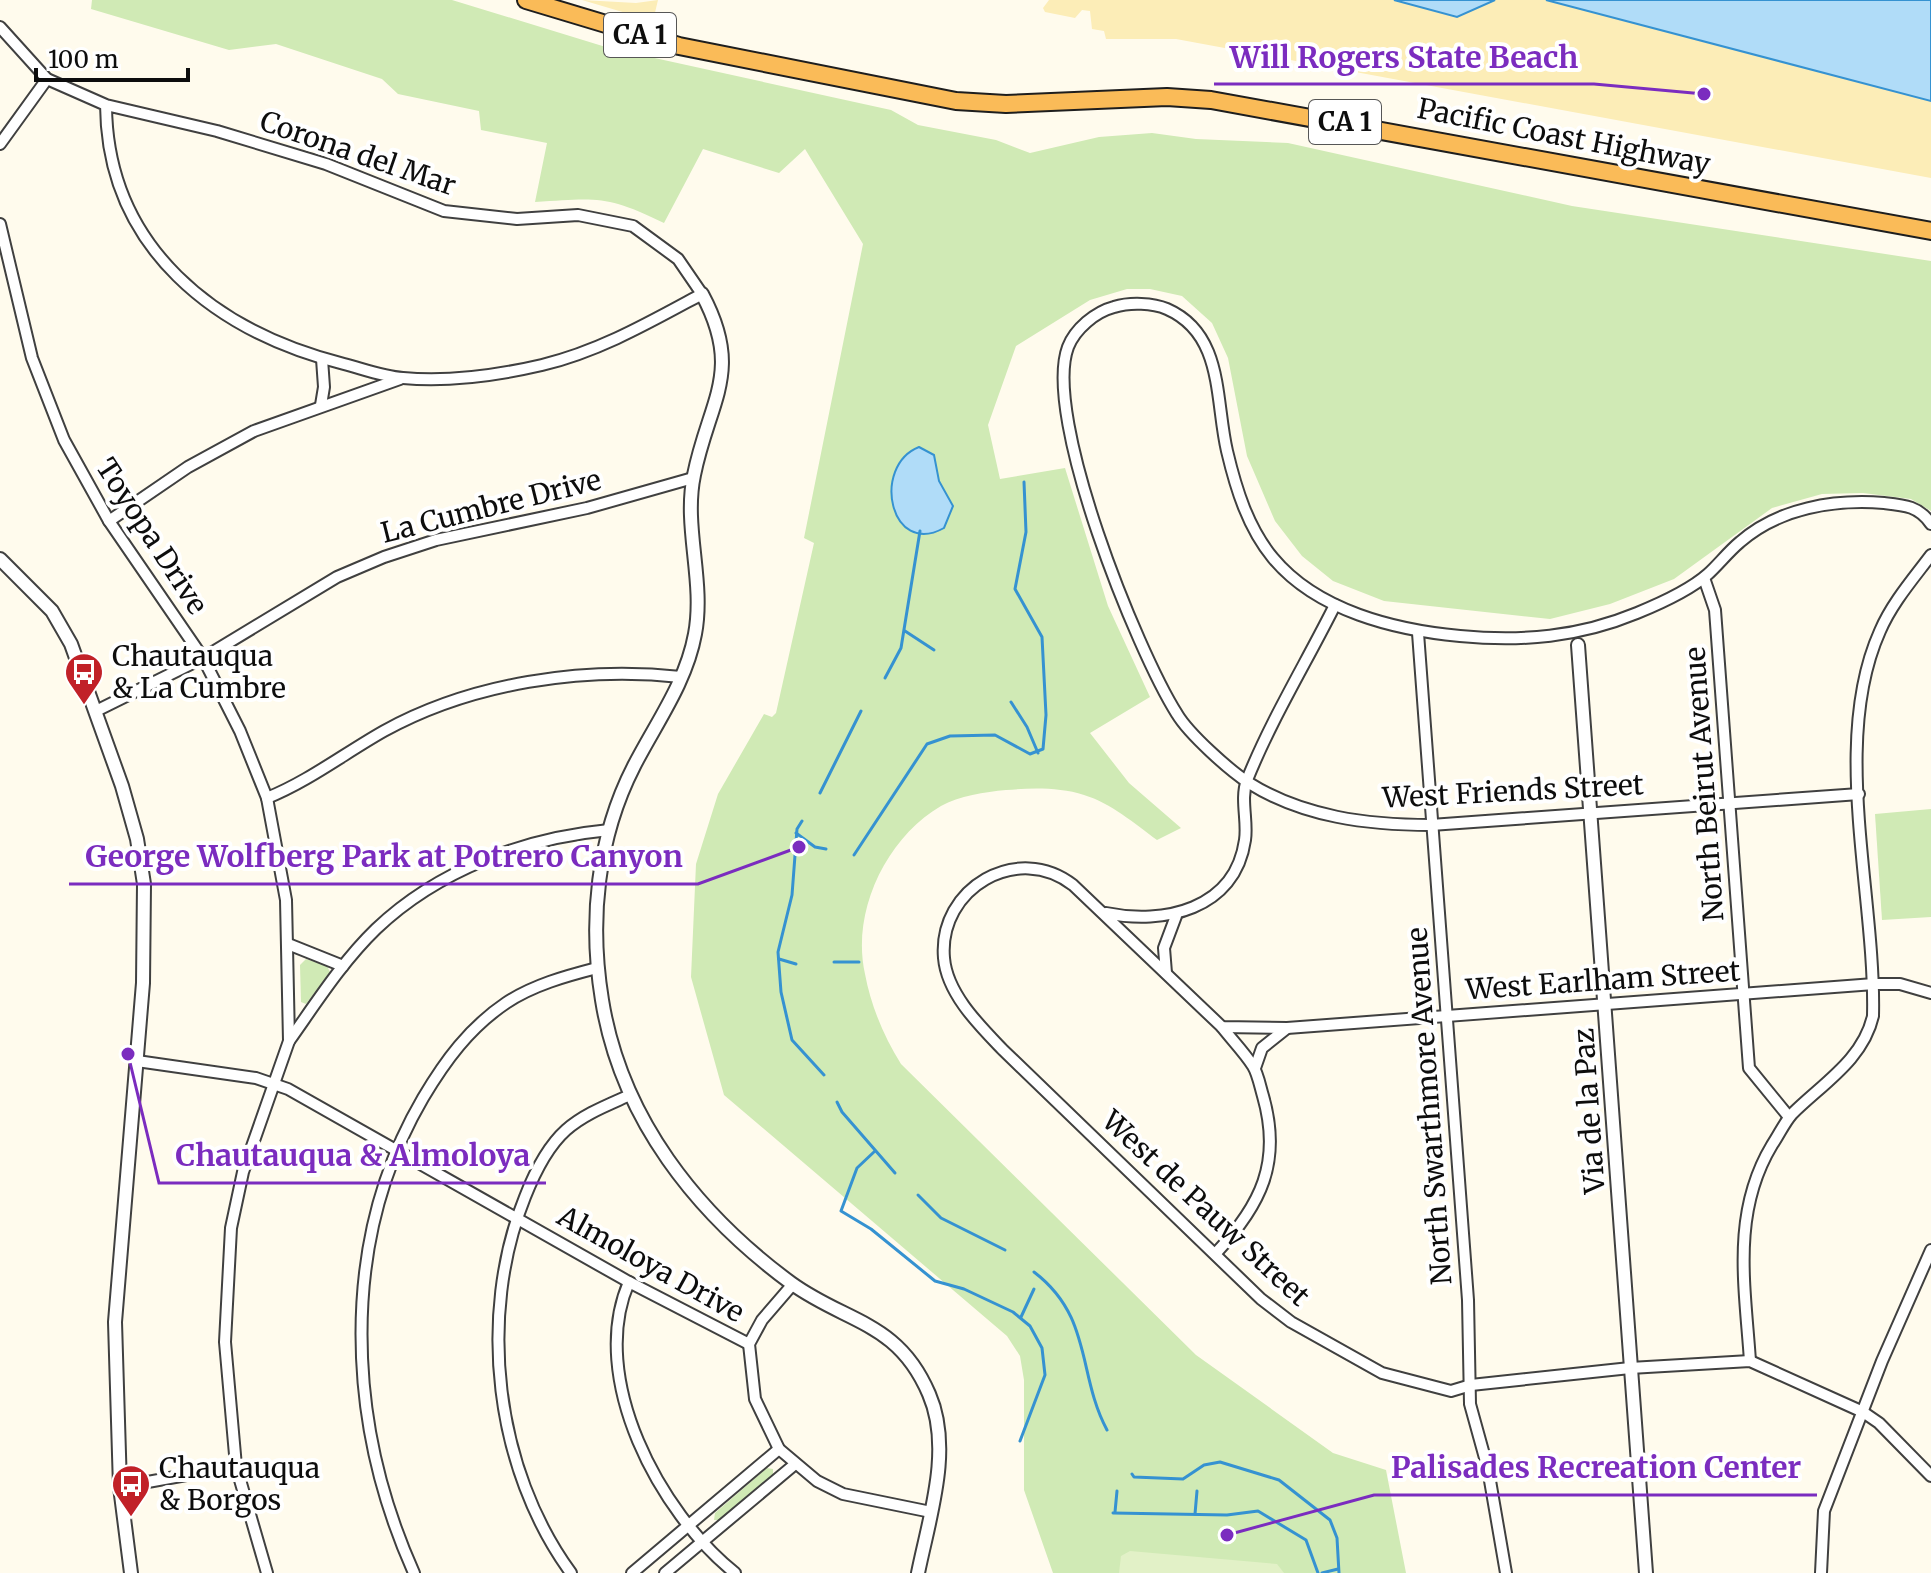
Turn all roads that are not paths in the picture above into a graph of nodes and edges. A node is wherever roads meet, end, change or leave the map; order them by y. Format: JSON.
{"nodes":[{"id":1,"x":526,"y":0,"type":"edge"},
{"id":2,"x":0,"y":27,"type":"edge"},
{"id":3,"x":47,"y":79,"type":"junction"},
{"id":4,"x":106,"y":105,"type":"junction"},
{"id":5,"x":0,"y":144,"type":"edge"},
{"id":6,"x":0,"y":224,"type":"edge"},
{"id":7,"x":1931,"y":231,"type":"edge"},
{"id":8,"x":702,"y":294,"type":"junction"},
{"id":9,"x":322,"y":359,"type":"junction"},
{"id":10,"x":402,"y":378,"type":"junction"},
{"id":11,"x":321,"y":405,"type":"junction"},
{"id":12,"x":693,"y":478,"type":"junction"},
{"id":13,"x":109,"y":521,"type":"junction"},
{"id":14,"x":1931,"y":524,"type":"edge"},
{"id":15,"x":1931,"y":555,"type":"edge"},
{"id":16,"x":0,"y":559,"type":"edge"},
{"id":17,"x":1704,"y":578,"type":"junction"},
{"id":18,"x":1335,"y":605,"type":"junction"},
{"id":19,"x":1418,"y":633,"type":"junction"},
{"id":20,"x":1578,"y":645,"type":"dead end"},
{"id":21,"x":203,"y":658,"type":"junction"},
{"id":22,"x":681,"y":677,"type":"junction"},
{"id":23,"x":96,"y":711,"type":"junction"},
{"id":24,"x":1247,"y":782,"type":"junction"},
{"id":25,"x":1859,"y":794,"type":"junction"},
{"id":26,"x":267,"y":798,"type":"junction"},
{"id":27,"x":1730,"y":802,"type":"junction"},
{"id":28,"x":1589,"y":812,"type":"junction"},
{"id":29,"x":1431,"y":825,"type":"junction"},
{"id":30,"x":609,"y":830,"type":"junction"},
{"id":31,"x":1105,"y":912,"type":"junction"},
{"id":32,"x":1174,"y":919,"type":"junction"},
{"id":33,"x":288,"y":944,"type":"junction"},
{"id":34,"x":343,"y":966,"type":"junction"},
{"id":35,"x":597,"y":968,"type":"junction"},
{"id":36,"x":1167,"y":975,"type":"junction"},
{"id":37,"x":1874,"y":984,"type":"junction"},
{"id":38,"x":1931,"y":993,"type":"edge"},
{"id":39,"x":1743,"y":995,"type":"junction"},
{"id":40,"x":1605,"y":1005,"type":"junction"},
{"id":41,"x":1446,"y":1015,"type":"junction"},
{"id":42,"x":1222,"y":1027,"type":"junction"},
{"id":43,"x":1287,"y":1028,"type":"junction"},
{"id":44,"x":289,"y":1041,"type":"junction"},
{"id":45,"x":137,"y":1061,"type":"junction"},
{"id":46,"x":1255,"y":1068,"type":"junction"},
{"id":47,"x":272,"y":1082,"type":"junction"},
{"id":48,"x":630,"y":1095,"type":"junction"},
{"id":49,"x":1789,"y":1117,"type":"junction"},
{"id":50,"x":396,"y":1149,"type":"junction"},
{"id":51,"x":517,"y":1217,"type":"junction"},
{"id":52,"x":1931,"y":1250,"type":"edge"},
{"id":53,"x":1216,"y":1253,"type":"junction"},
{"id":54,"x":629,"y":1282,"type":"junction"},
{"id":55,"x":793,"y":1284,"type":"junction"},
{"id":56,"x":749,"y":1344,"type":"junction"},
{"id":57,"x":1750,"y":1361,"type":"junction"},
{"id":58,"x":1630,"y":1368,"type":"junction"},
{"id":59,"x":1471,"y":1385,"type":"junction"},
{"id":60,"x":1451,"y":1391,"type":"junction"},
{"id":61,"x":1470,"y":1404,"type":"junction"},
{"id":62,"x":1863,"y":1412,"type":"junction"},
{"id":63,"x":779,"y":1449,"type":"junction"},
{"id":64,"x":794,"y":1465,"type":"junction"},
{"id":65,"x":236,"y":1466,"type":"junction"},
{"id":66,"x":1931,"y":1476,"type":"edge"},
{"id":67,"x":120,"y":1487,"type":"junction"},
{"id":68,"x":931,"y":1512,"type":"junction"},
{"id":69,"x":686,"y":1525,"type":"junction"},
{"id":70,"x":700,"y":1543,"type":"junction"},
{"id":71,"x":131,"y":1573,"type":"edge"},
{"id":72,"x":267,"y":1573,"type":"edge"},
{"id":73,"x":414,"y":1573,"type":"edge"},
{"id":74,"x":571,"y":1573,"type":"edge"},
{"id":75,"x":632,"y":1573,"type":"edge"},
{"id":76,"x":665,"y":1573,"type":"edge"},
{"id":77,"x":735,"y":1573,"type":"edge"},
{"id":78,"x":918,"y":1573,"type":"edge"},
{"id":79,"x":1506,"y":1573,"type":"edge"},
{"id":80,"x":1646,"y":1573,"type":"edge"},
{"id":81,"x":1821,"y":1573,"type":"edge"}],
"edges":[{"from":1,"to":7,"type":"highway","name":"Pacific Coast Highway","number":"CA 1"},
{"from":2,"to":3,"type":"street","name":"Corona del Mar"},
{"from":3,"to":4,"type":"street","name":"Corona del Mar"},
{"from":3,"to":5,"type":"street"},
{"from":4,"to":8,"type":"street","name":"Corona del Mar"},
{"from":4,"to":9,"type":"street"},
{"from":6,"to":13,"type":"street","name":"Toyopa Drive"},
{"from":8,"to":10,"type":"street"},
{"from":8,"to":12,"type":"street"},
{"from":9,"to":10,"type":"street"},
{"from":9,"to":11,"type":"street"},
{"from":10,"to":11,"type":"street"},
{"from":11,"to":13,"type":"street"},
{"from":12,"to":21,"type":"street","name":"La Cumbre Drive"},
{"from":12,"to":22,"type":"street"},
{"from":13,"to":21,"type":"street","name":"Toyopa Drive"},
{"from":14,"to":17,"type":"street"},
{"from":15,"to":25,"type":"street"},
{"from":16,"to":23,"type":"street"},
{"from":17,"to":19,"type":"street"},
{"from":17,"to":27,"type":"street","name":"North Beirut Avenue"},
{"from":18,"to":19,"type":"street"},
{"from":18,"to":24,"type":"street"},
{"from":18,"to":24,"type":"street","name":"West Friends Street"},
{"from":19,"to":29,"type":"street","name":"North Swarthmore Avenue"},
{"from":20,"to":28,"type":"street","name":"Via de la Paz"},
{"from":21,"to":23,"type":"street","name":"La Cumbre Drive"},
{"from":21,"to":26,"type":"street","name":"Toyopa Drive"},
{"from":22,"to":26,"type":"street"},
{"from":22,"to":30,"type":"street"},
{"from":23,"to":45,"type":"street"},
{"from":24,"to":29,"type":"street","name":"West Friends Street"},
{"from":24,"to":32,"type":"street"},
{"from":25,"to":27,"type":"street","name":"West Friends Street"},
{"from":25,"to":37,"type":"street"},
{"from":26,"to":33,"type":"street","name":"Toyopa Drive"},
{"from":27,"to":28,"type":"street","name":"West Friends Street"},
{"from":27,"to":39,"type":"street","name":"North Beirut Avenue"},
{"from":28,"to":29,"type":"street","name":"West Friends Street"},
{"from":28,"to":40,"type":"street","name":"Via de la Paz"},
{"from":29,"to":41,"type":"street","name":"North Swarthmore Avenue"},
{"from":30,"to":34,"type":"street"},
{"from":30,"to":35,"type":"street"},
{"from":31,"to":32,"type":"street"},
{"from":31,"to":36,"type":"street"},
{"from":31,"to":53,"type":"street","name":"West de Pauw Street"},
{"from":32,"to":36,"type":"street"},
{"from":33,"to":34,"type":"street"},
{"from":33,"to":44,"type":"street","name":"Toyopa Drive"},
{"from":34,"to":44,"type":"street"},
{"from":35,"to":48,"type":"street"},
{"from":35,"to":50,"type":"street"},
{"from":36,"to":42,"type":"street"},
{"from":37,"to":38,"type":"street","name":"West Earlham Street"},
{"from":37,"to":39,"type":"street","name":"West Earlham Street"},
{"from":37,"to":49,"type":"street"},
{"from":39,"to":40,"type":"street","name":"West Earlham Street"},
{"from":39,"to":49,"type":"street","name":"North Beirut Avenue"},
{"from":40,"to":41,"type":"street","name":"West Earlham Street"},
{"from":40,"to":58,"type":"street","name":"Via de la Paz"},
{"from":41,"to":43,"type":"street","name":"West Earlham Street"},
{"from":41,"to":59,"type":"street","name":"North Swarthmore Avenue"},
{"from":42,"to":43,"type":"street","name":"West Earlham Street"},
{"from":42,"to":46,"type":"street"},
{"from":43,"to":46,"type":"street"},
{"from":44,"to":47,"type":"street","name":"Toyopa Drive"},
{"from":45,"to":47,"type":"street","name":"Almoloya Drive"},
{"from":45,"to":67,"type":"street"},
{"from":46,"to":53,"type":"street"},
{"from":47,"to":50,"type":"street","name":"Almoloya Drive"},
{"from":47,"to":65,"type":"street","name":"Toyopa Drive"},
{"from":48,"to":51,"type":"street"},
{"from":48,"to":55,"type":"street"},
{"from":49,"to":57,"type":"street"},
{"from":50,"to":51,"type":"street","name":"Almoloya Drive"},
{"from":50,"to":73,"type":"street"},
{"from":51,"to":54,"type":"street","name":"Almoloya Drive"},
{"from":51,"to":74,"type":"street"},
{"from":52,"to":62,"type":"street"},
{"from":53,"to":60,"type":"street","name":"West de Pauw Street"},
{"from":54,"to":56,"type":"street","name":"Almoloya Drive"},
{"from":54,"to":69,"type":"street"},
{"from":55,"to":56,"type":"street"},
{"from":55,"to":68,"type":"street"},
{"from":56,"to":63,"type":"street"},
{"from":57,"to":58,"type":"street"},
{"from":57,"to":62,"type":"street"},
{"from":58,"to":59,"type":"street"},
{"from":58,"to":80,"type":"street","name":"Via de la Paz"},
{"from":59,"to":60,"type":"street"},
{"from":59,"to":61,"type":"street","name":"North Swarthmore Avenue"},
{"from":60,"to":61,"type":"street"},
{"from":61,"to":79,"type":"street","name":"North Swarthmore Avenue"},
{"from":62,"to":66,"type":"street"},
{"from":62,"to":81,"type":"street"},
{"from":63,"to":64,"type":"street"},
{"from":63,"to":69,"type":"street"},
{"from":64,"to":68,"type":"street"},
{"from":64,"to":70,"type":"street"},
{"from":65,"to":67,"type":"street"},
{"from":65,"to":72,"type":"street","name":"Toyopa Drive"},
{"from":67,"to":71,"type":"street"},
{"from":68,"to":78,"type":"street"},
{"from":69,"to":70,"type":"street"},
{"from":69,"to":75,"type":"street"},
{"from":70,"to":76,"type":"street"},
{"from":70,"to":77,"type":"street"}]}
